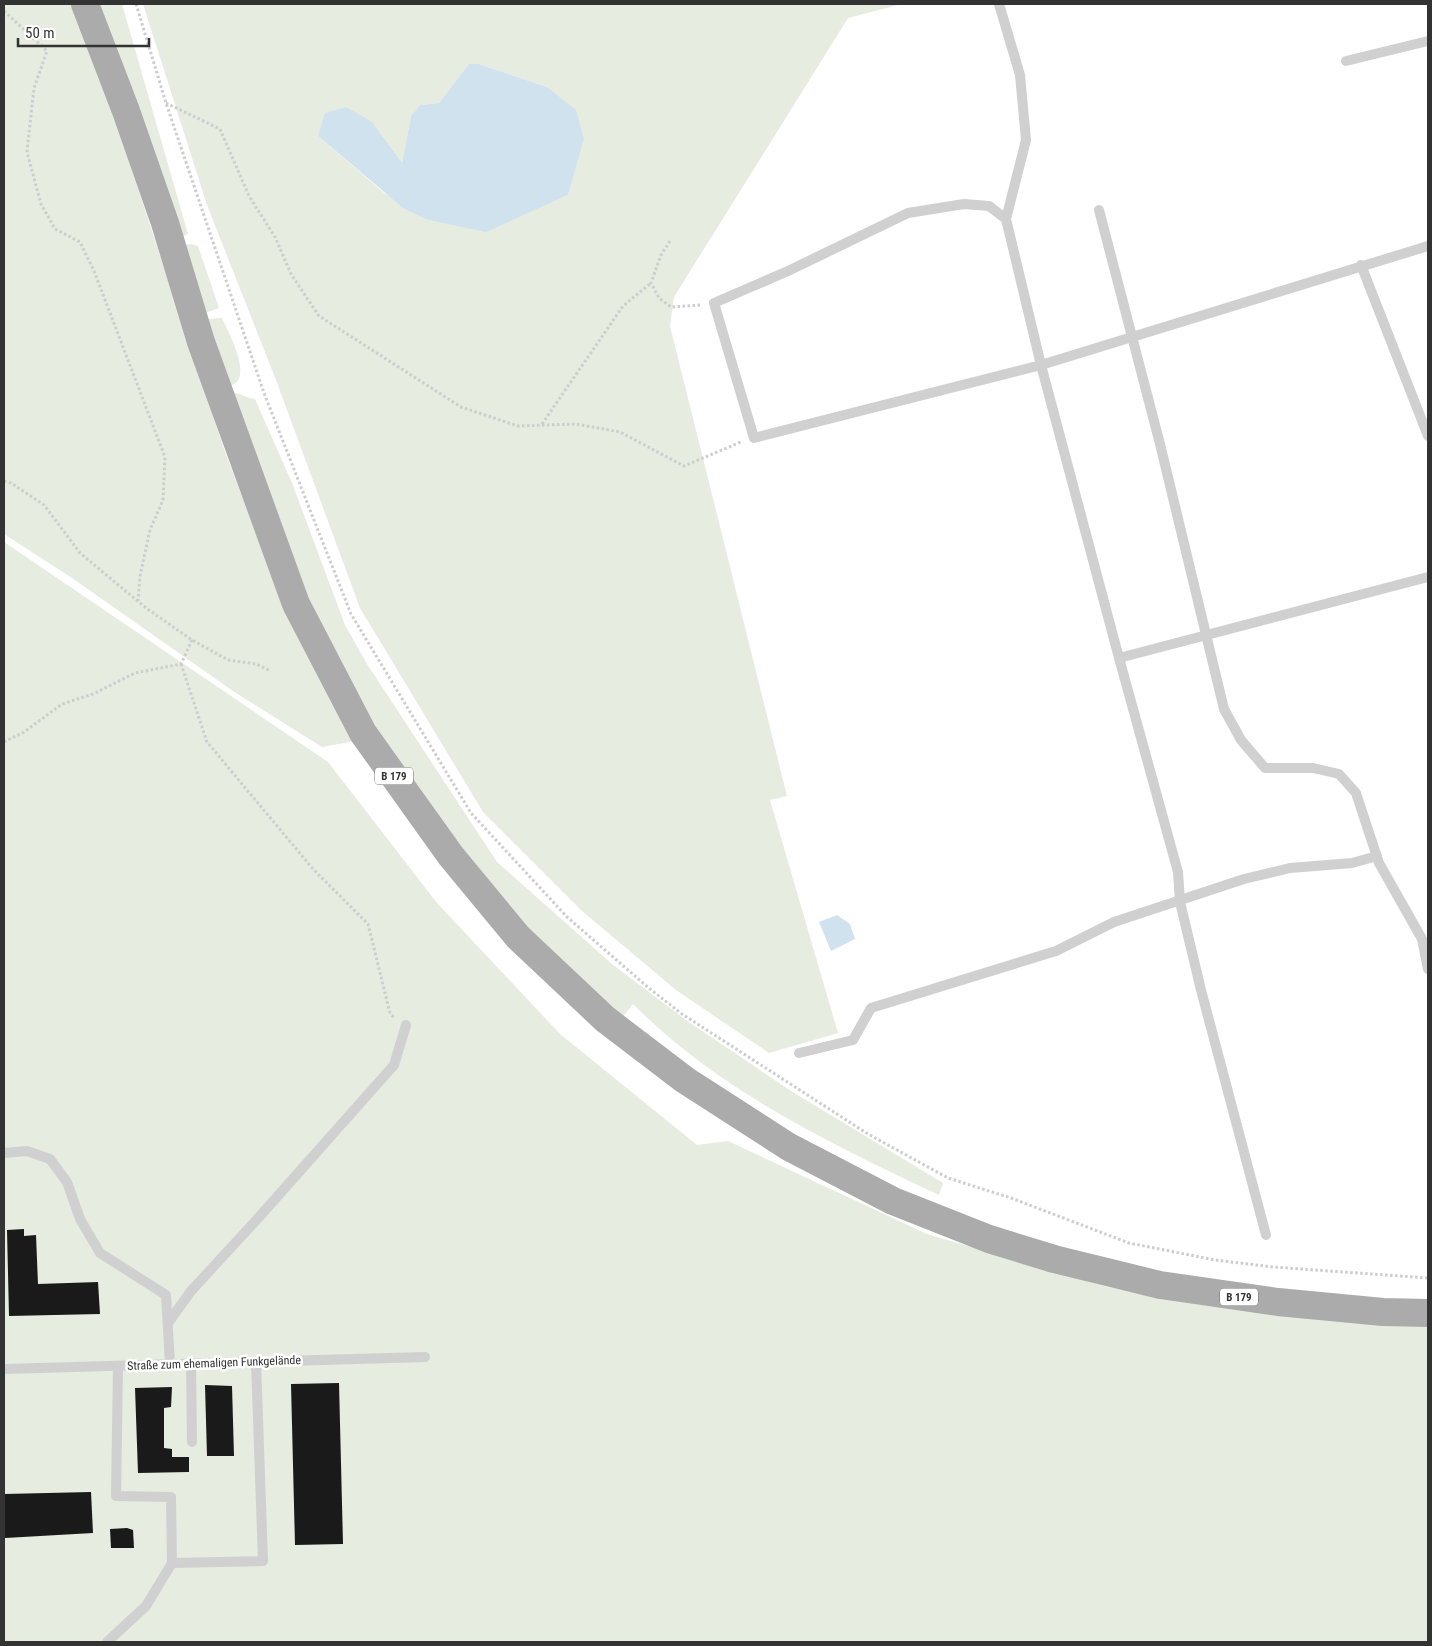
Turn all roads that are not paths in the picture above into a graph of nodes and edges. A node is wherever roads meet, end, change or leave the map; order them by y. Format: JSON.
{"nodes":[{"id":1,"x":85,"y":4,"type":"edge"},
{"id":2,"x":999,"y":4,"type":"edge"},
{"id":3,"x":1428,"y":41,"type":"edge"},
{"id":4,"x":1346,"y":60,"type":"dead end"},
{"id":5,"x":1099,"y":210,"type":"dead end"},
{"id":6,"x":1006,"y":219,"type":"junction"},
{"id":7,"x":1428,"y":246,"type":"edge"},
{"id":8,"x":1360,"y":266,"type":"junction"},
{"id":9,"x":1131,"y":337,"type":"junction"},
{"id":10,"x":1041,"y":364,"type":"junction"},
{"id":11,"x":1428,"y":436,"type":"edge"},
{"id":12,"x":1428,"y":577,"type":"edge"},
{"id":13,"x":1208,"y":636,"type":"junction"},
{"id":14,"x":1119,"y":658,"type":"junction"},
{"id":15,"x":1377,"y":856,"type":"junction"},
{"id":16,"x":1180,"y":902,"type":"junction"},
{"id":17,"x":1428,"y":969,"type":"edge"},
{"id":18,"x":405,"y":1028,"type":"road end"},
{"id":19,"x":799,"y":1053,"type":"dead end"},
{"id":20,"x":4,"y":1153,"type":"edge"},
{"id":21,"x":1266,"y":1235,"type":"dead end"},
{"id":22,"x":1428,"y":1313,"type":"edge"},
{"id":23,"x":168,"y":1323,"type":"junction"},
{"id":24,"x":425,"y":1357,"type":"dead end"},
{"id":25,"x":256,"y":1362,"type":"junction"},
{"id":26,"x":170,"y":1364,"type":"junction"},
{"id":27,"x":190,"y":1364,"type":"junction"},
{"id":28,"x":118,"y":1366,"type":"junction"},
{"id":29,"x":4,"y":1369,"type":"edge"},
{"id":30,"x":192,"y":1442,"type":"dead end"},
{"id":31,"x":172,"y":1563,"type":"junction"},
{"id":32,"x":106,"y":1642,"type":"edge"}],
"edges":[{"from":1,"to":22,"type":"main road","number":"B 179"},
{"from":2,"to":6,"type":"lane"},
{"from":3,"to":4,"type":"lane"},
{"from":5,"to":9,"type":"lane"},
{"from":6,"to":10,"type":"lane"},
{"from":6,"to":10,"type":"lane"},
{"from":7,"to":8,"type":"lane"},
{"from":8,"to":9,"type":"lane"},
{"from":8,"to":11,"type":"lane"},
{"from":9,"to":10,"type":"lane"},
{"from":9,"to":13,"type":"lane"},
{"from":10,"to":14,"type":"lane"},
{"from":12,"to":13,"type":"lane"},
{"from":13,"to":14,"type":"lane"},
{"from":13,"to":15,"type":"lane"},
{"from":14,"to":16,"type":"lane"},
{"from":15,"to":16,"type":"lane"},
{"from":15,"to":17,"type":"lane"},
{"from":16,"to":19,"type":"lane"},
{"from":16,"to":21,"type":"lane"},
{"from":18,"to":23,"type":"lane"},
{"from":20,"to":23,"type":"lane"},
{"from":23,"to":26,"type":"lane"},
{"from":24,"to":25,"type":"lane","name":"Straße zum ehemaligen Funkgelände"},
{"from":25,"to":27,"type":"lane","name":"Straße zum ehemaligen Funkgelände"},
{"from":25,"to":31,"type":"lane"},
{"from":26,"to":27,"type":"lane","name":"Straße zum ehemaligen Funkgelände"},
{"from":26,"to":28,"type":"lane","name":"Straße zum ehemaligen Funkgelände"},
{"from":27,"to":30,"type":"lane"},
{"from":28,"to":29,"type":"lane","name":"Straße zum ehemaligen Funkgelände"},
{"from":28,"to":31,"type":"lane"},
{"from":31,"to":32,"type":"lane"}]}
